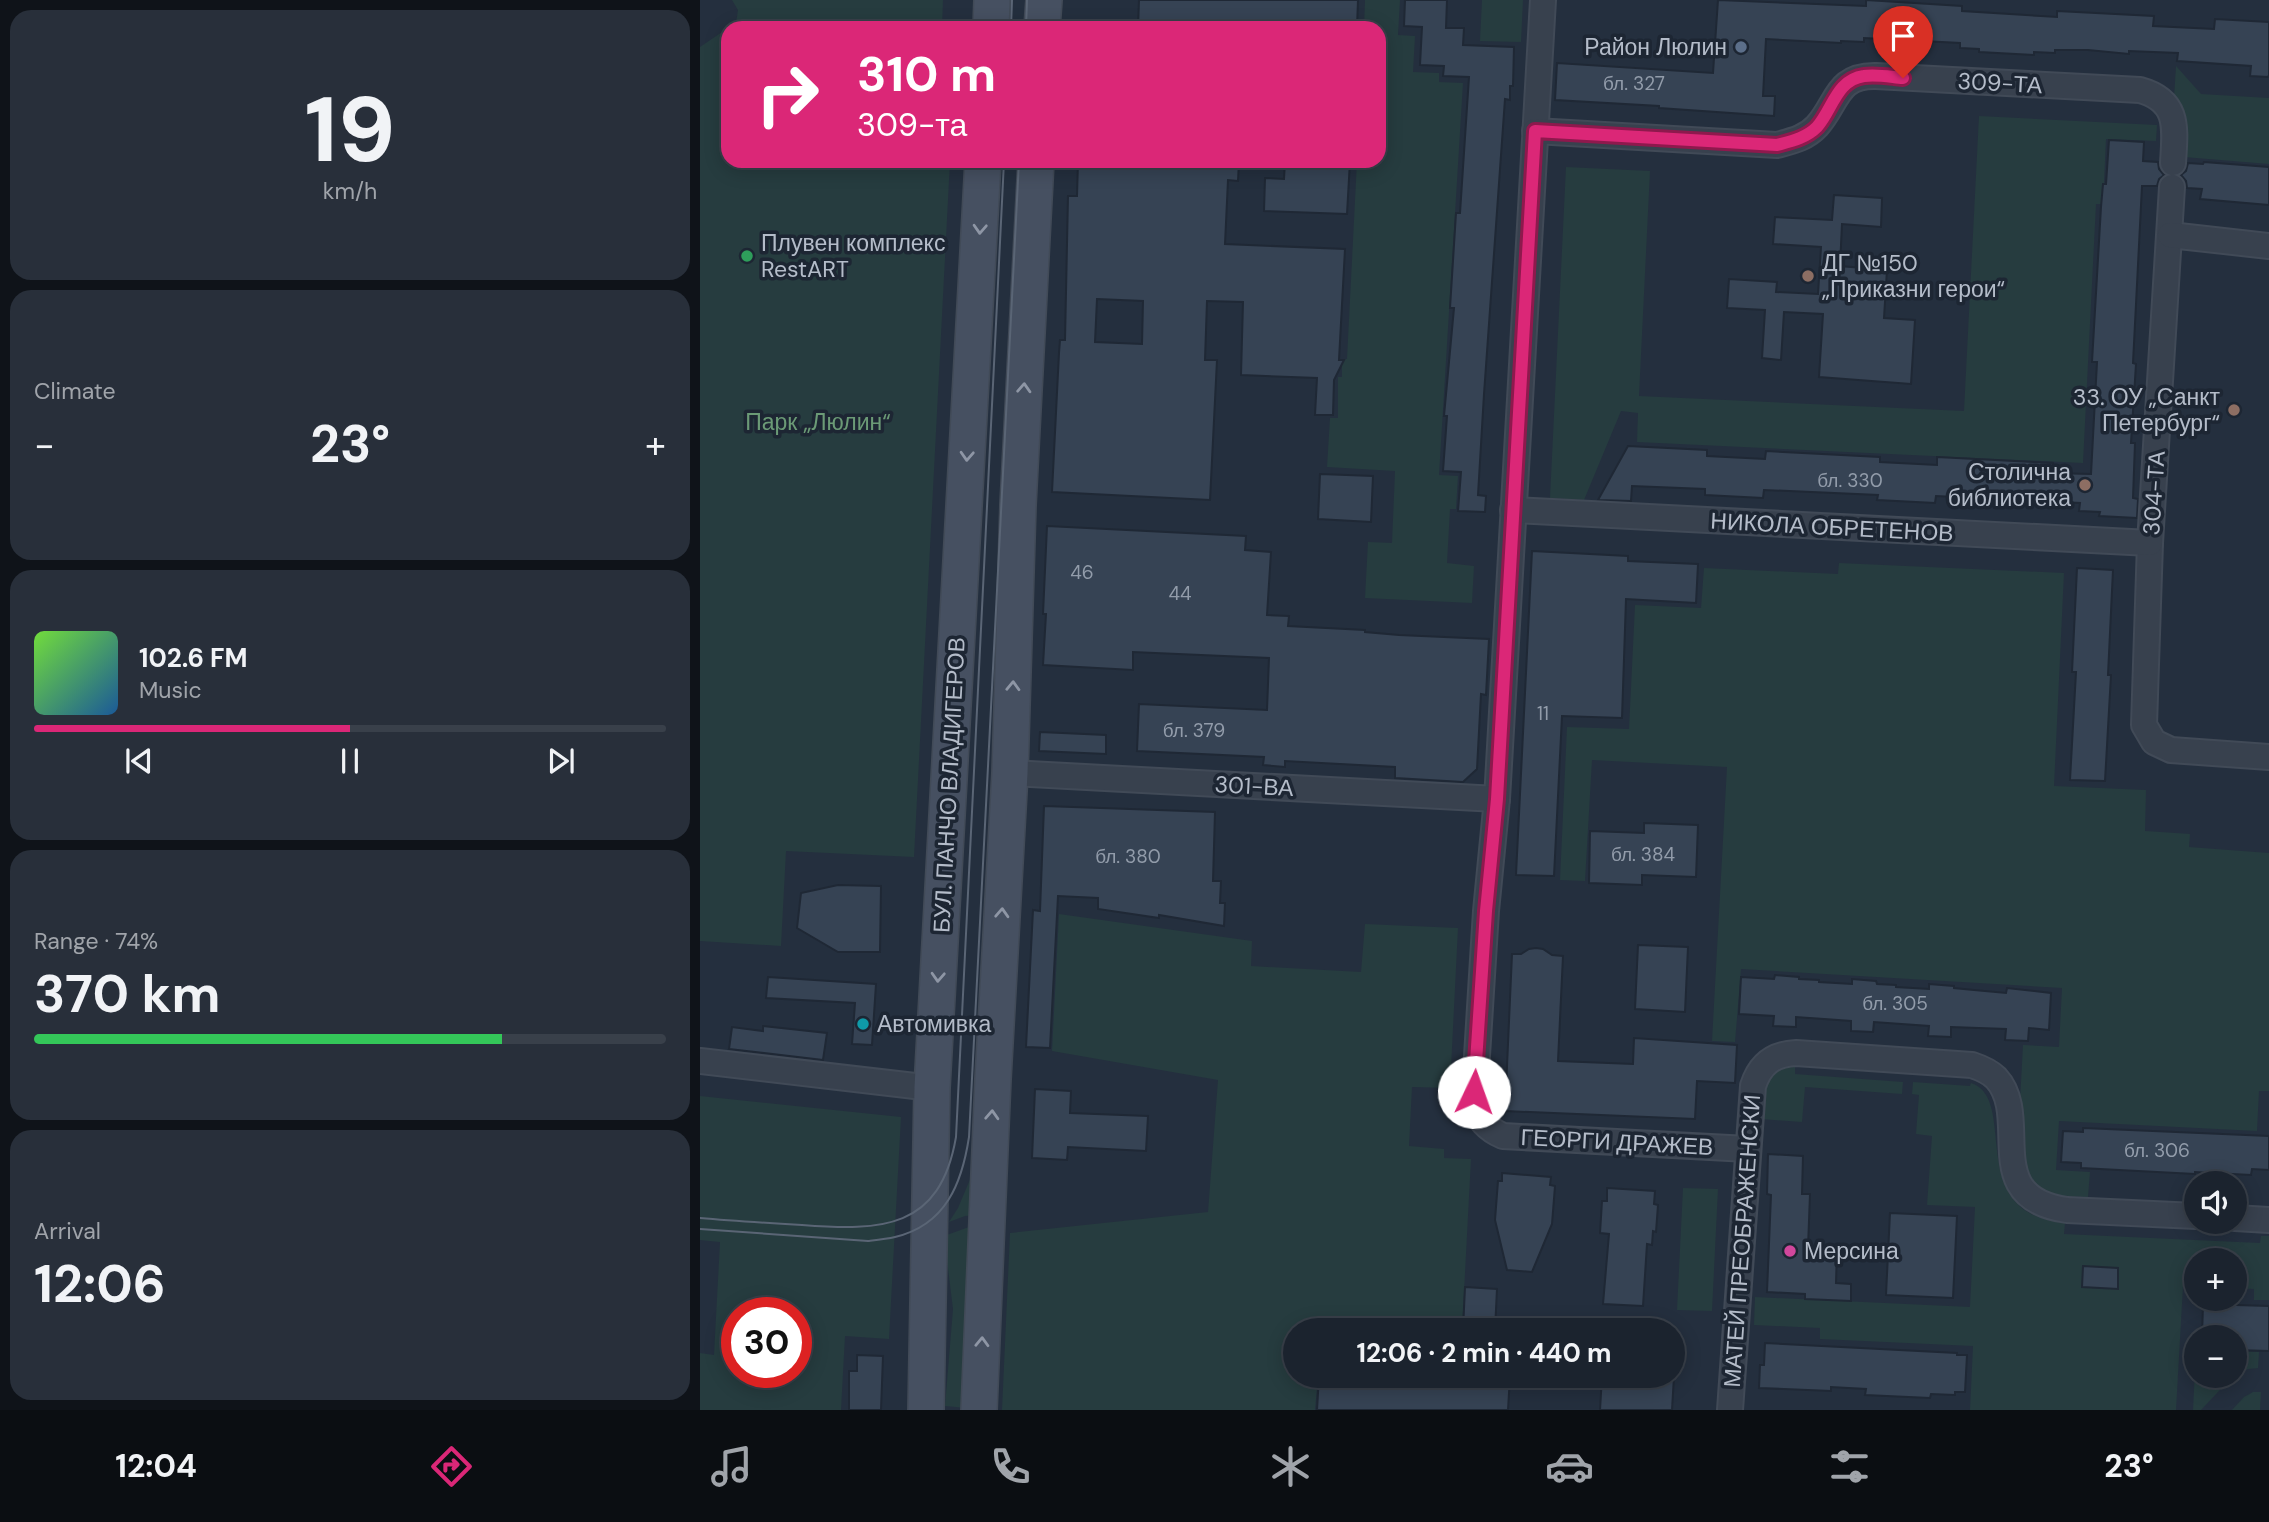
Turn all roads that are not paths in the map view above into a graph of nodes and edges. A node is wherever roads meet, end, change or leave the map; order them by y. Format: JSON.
{"nodes":[{"id":1,"x":992,"y":0,"type":"edge"},
{"id":2,"x":1044,"y":0,"type":"edge"},
{"id":3,"x":1543,"y":0,"type":"edge"},
{"id":4,"x":991,"y":21,"type":"edge"},
{"id":5,"x":1042,"y":21,"type":"edge"},
{"id":6,"x":1535,"y":131,"type":"junction"},
{"id":7,"x":2175,"y":133,"type":"joint"},
{"id":8,"x":984,"y":168,"type":"edge"},
{"id":9,"x":1036,"y":168,"type":"edge"},
{"id":10,"x":2170,"y":235,"type":"junction"},
{"id":11,"x":2269,"y":246,"type":"edge"},
{"id":12,"x":1513,"y":510,"type":"junction"},
{"id":13,"x":2150,"y":543,"type":"junction"},
{"id":14,"x":2269,"y":757,"type":"edge"},
{"id":15,"x":1010,"y":773,"type":"junction"},
{"id":16,"x":1497,"y":799,"type":"junction"},
{"id":17,"x":700,"y":1061,"type":"edge"},
{"id":18,"x":932,"y":1088,"type":"junction"},
{"id":19,"x":1748,"y":1149,"type":"junction"},
{"id":20,"x":2184,"y":1215,"type":"edge"},
{"id":21,"x":2247,"y":1219,"type":"edge"},
{"id":22,"x":2269,"y":1220,"type":"edge"},
{"id":23,"x":926,"y":1410,"type":"edge"},
{"id":24,"x":979,"y":1410,"type":"edge"},
{"id":25,"x":1730,"y":1410,"type":"edge"}],
"edges":[{"from":1,"to":4,"type":"main road"},
{"from":2,"to":5,"type":"main road"},
{"from":3,"to":6,"type":"street","name":"ГЕОРГИ ДРАЖЕВ"},
{"from":6,"to":7,"type":"street","name":"309-ТА"},
{"from":6,"to":12,"type":"street","name":"ГЕОРГИ ДРАЖЕВ"},
{"from":7,"to":10,"type":"street","name":"304-ТА"},
{"from":8,"to":18,"type":"main road","name":"БУЛ. ПАНЧО ВЛАДИГЕРОВ","one_way":true},
{"from":15,"to":9,"type":"main road","one_way":true},
{"from":10,"to":11,"type":"street"},
{"from":10,"to":13,"type":"street","name":"304-ТА"},
{"from":12,"to":13,"type":"street","name":"НИКОЛА ОБРЕТЕНОВ"},
{"from":12,"to":16,"type":"street","name":"ГЕОРГИ ДРАЖЕВ"},
{"from":13,"to":14,"type":"street","name":"304-ТА"},
{"from":15,"to":16,"type":"street","name":"301-ВА"},
{"from":24,"to":15,"type":"main road","one_way":true},
{"from":16,"to":19,"type":"street","name":"ГЕОРГИ ДРАЖЕВ"},
{"from":17,"to":18,"type":"street"},
{"from":18,"to":23,"type":"main road","name":"БУЛ. ПАНЧО ВЛАДИГЕРОВ"},
{"from":19,"to":20,"type":"street","name":"МАТЕЙ ПРЕОБРАЖЕНСКИ"},
{"from":19,"to":25,"type":"street","name":"МАТЕЙ ПРЕОБРАЖЕНСКИ"},
{"from":21,"to":22,"type":"street"}]}
